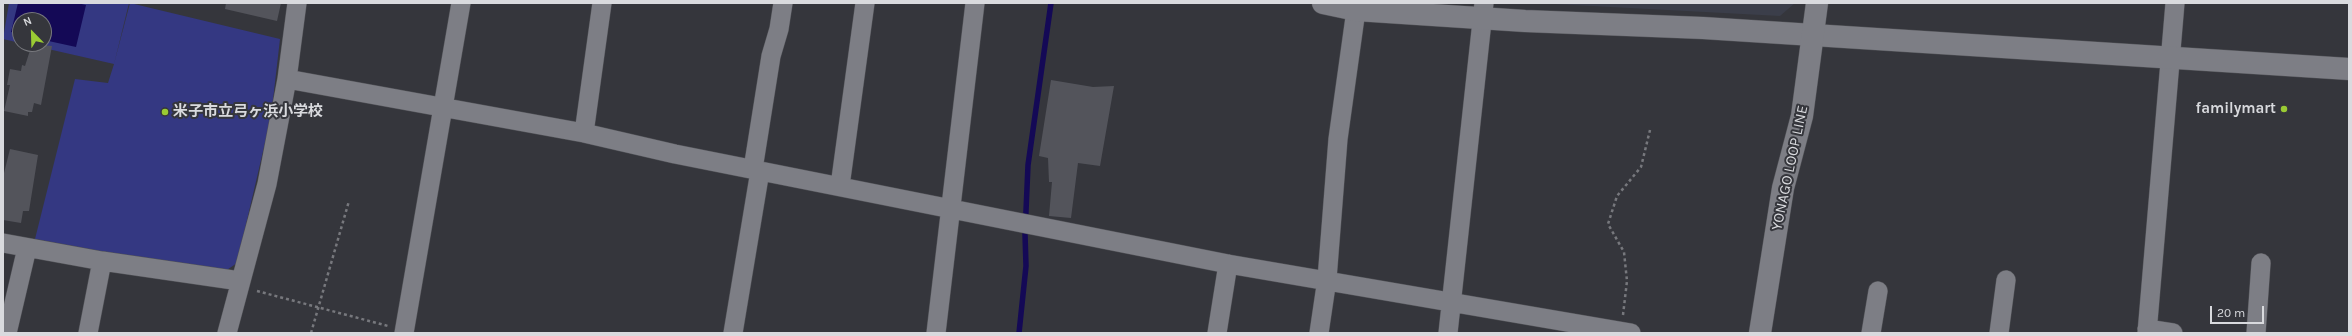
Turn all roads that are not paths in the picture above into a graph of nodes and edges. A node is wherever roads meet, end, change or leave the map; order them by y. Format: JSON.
{"nodes":[{"id":1,"x":297,"y":3,"type":"edge"},
{"id":2,"x":461,"y":3,"type":"edge"},
{"id":3,"x":602,"y":3,"type":"edge"},
{"id":4,"x":783,"y":3,"type":"edge"},
{"id":5,"x":865,"y":3,"type":"edge"},
{"id":6,"x":975,"y":3,"type":"edge"},
{"id":7,"x":1323,"y":3,"type":"edge"},
{"id":8,"x":1817,"y":3,"type":"edge"},
{"id":9,"x":2176,"y":3,"type":"edge"},
{"id":10,"x":1356,"y":6,"type":"edge"},
{"id":11,"x":1483,"y":11,"type":"edge"},
{"id":12,"x":1813,"y":36,"type":"junction"},
{"id":13,"x":2170,"y":57,"type":"junction"},
{"id":14,"x":2349,"y":69,"type":"edge"},
{"id":15,"x":287,"y":80,"type":"junction"},
{"id":16,"x":444,"y":109,"type":"junction"},
{"id":17,"x":584,"y":133,"type":"junction"},
{"id":18,"x":757,"y":170,"type":"junction"},
{"id":19,"x":840,"y":186,"type":"junction"},
{"id":20,"x":952,"y":209,"type":"junction"},
{"id":21,"x":3,"y":243,"type":"edge"},
{"id":22,"x":27,"y":248,"type":"junction"},
{"id":23,"x":102,"y":261,"type":"junction"},
{"id":24,"x":1228,"y":264,"type":"junction"},
{"id":25,"x":2261,"y":264,"type":"dead end"},
{"id":26,"x":1327,"y":279,"type":"junction"},
{"id":27,"x":2006,"y":280,"type":"dead end"},
{"id":28,"x":240,"y":284,"type":"junction"},
{"id":29,"x":1878,"y":291,"type":"dead end"},
{"id":30,"x":1452,"y":301,"type":"junction"},
{"id":31,"x":404,"y":331,"type":"edge"},
{"id":32,"x":2147,"y":331,"type":"edge"},
{"id":33,"x":1626,"y":332,"type":"edge"},
{"id":34,"x":7,"y":333,"type":"edge"},
{"id":35,"x":88,"y":333,"type":"edge"},
{"id":36,"x":227,"y":333,"type":"edge"},
{"id":37,"x":733,"y":333,"type":"edge"},
{"id":38,"x":936,"y":333,"type":"edge"},
{"id":39,"x":1217,"y":333,"type":"edge"},
{"id":40,"x":1319,"y":333,"type":"edge"},
{"id":41,"x":1448,"y":333,"type":"edge"},
{"id":42,"x":1760,"y":333,"type":"edge"},
{"id":43,"x":1871,"y":333,"type":"edge"},
{"id":44,"x":1999,"y":333,"type":"edge"},
{"id":45,"x":2173,"y":333,"type":"edge"},
{"id":46,"x":2256,"y":333,"type":"edge"}],
"edges":[{"from":1,"to":15,"type":"street"},
{"from":2,"to":16,"type":"street"},
{"from":3,"to":17,"type":"street"},
{"from":4,"to":18,"type":"street"},
{"from":5,"to":19,"type":"street"},
{"from":6,"to":20,"type":"street"},
{"from":7,"to":10,"type":"street"},
{"from":8,"to":12,"type":"street","name":"YONAGO LOOP LINE"},
{"from":9,"to":13,"type":"street"},
{"from":10,"to":11,"type":"street"},
{"from":10,"to":26,"type":"street"},
{"from":11,"to":12,"type":"street"},
{"from":11,"to":30,"type":"street"},
{"from":12,"to":13,"type":"street"},
{"from":12,"to":42,"type":"street","name":"YONAGO LOOP LINE"},
{"from":13,"to":14,"type":"street"},
{"from":13,"to":32,"type":"street"},
{"from":15,"to":16,"type":"street"},
{"from":15,"to":28,"type":"street"},
{"from":16,"to":17,"type":"street"},
{"from":16,"to":31,"type":"street"},
{"from":17,"to":18,"type":"street"},
{"from":18,"to":19,"type":"street"},
{"from":18,"to":37,"type":"street"},
{"from":19,"to":20,"type":"street"},
{"from":20,"to":24,"type":"street"},
{"from":20,"to":38,"type":"street"},
{"from":21,"to":22,"type":"street"},
{"from":22,"to":23,"type":"street"},
{"from":22,"to":34,"type":"street"},
{"from":23,"to":28,"type":"street"},
{"from":23,"to":35,"type":"street"},
{"from":24,"to":26,"type":"street"},
{"from":24,"to":39,"type":"street"},
{"from":25,"to":46,"type":"street"},
{"from":26,"to":30,"type":"street"},
{"from":26,"to":40,"type":"street"},
{"from":27,"to":44,"type":"street"},
{"from":28,"to":36,"type":"street"},
{"from":29,"to":43,"type":"street"},
{"from":30,"to":33,"type":"street"},
{"from":30,"to":41,"type":"street"},
{"from":32,"to":45,"type":"street"}]}
